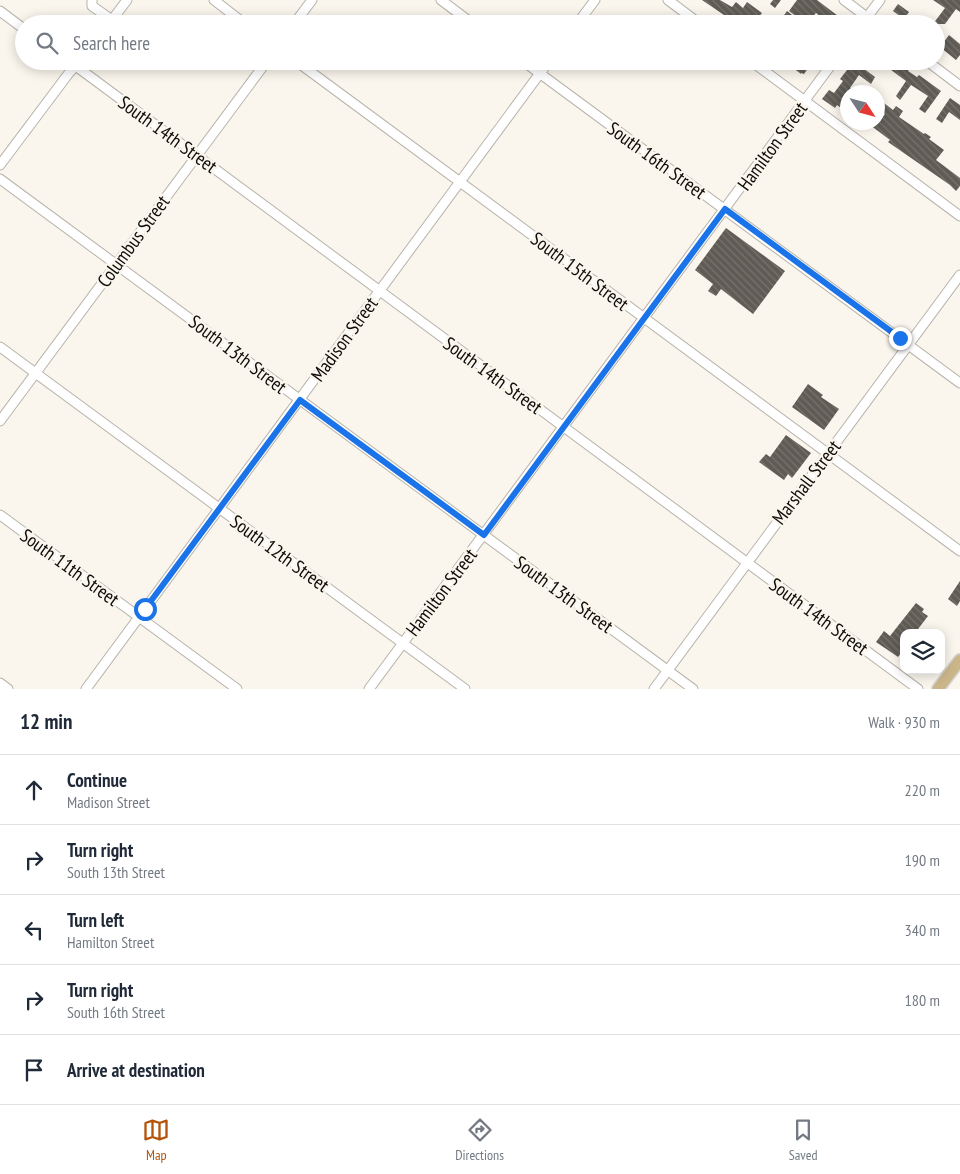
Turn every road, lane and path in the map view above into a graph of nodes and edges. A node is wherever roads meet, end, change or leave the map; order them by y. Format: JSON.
{"nodes":[{"id":1,"x":92,"y":0,"type":"edge"},
{"id":2,"x":127,"y":0,"type":"edge"},
{"id":3,"x":214,"y":0,"type":"edge"},
{"id":4,"x":312,"y":0,"type":"edge"},
{"id":5,"x":441,"y":0,"type":"edge"},
{"id":6,"x":595,"y":0,"type":"edge"},
{"id":7,"x":668,"y":0,"type":"edge"},
{"id":8,"x":844,"y":0,"type":"edge"},
{"id":9,"x":880,"y":0,"type":"edge"},
{"id":10,"x":0,"y":11,"type":"edge"},
{"id":11,"x":103,"y":15,"type":"edge"},
{"id":12,"x":116,"y":15,"type":"edge"},
{"id":13,"x":234,"y":15,"type":"edge"},
{"id":14,"x":301,"y":15,"type":"edge"},
{"id":15,"x":461,"y":15,"type":"edge"},
{"id":16,"x":584,"y":15,"type":"edge"},
{"id":17,"x":688,"y":15,"type":"edge"},
{"id":18,"x":860,"y":15,"type":"edge"},
{"id":19,"x":869,"y":15,"type":"edge"},
{"id":20,"x":15,"y":22,"type":"edge"},
{"id":21,"x":70,"y":70,"type":"edge"},
{"id":22,"x":84,"y":70,"type":"edge"},
{"id":23,"x":259,"y":70,"type":"edge"},
{"id":24,"x":308,"y":70,"type":"edge"},
{"id":25,"x":535,"y":70,"type":"edge"},
{"id":26,"x":543,"y":70,"type":"edge"},
{"id":27,"x":763,"y":70,"type":"edge"},
{"id":28,"x":827,"y":70,"type":"edge"},
{"id":29,"x":939,"y":70,"type":"edge"},
{"id":30,"x":540,"y":74,"type":"junction"},
{"id":31,"x":960,"y":86,"type":"edge"},
{"id":32,"x":805,"y":101,"type":"junction"},
{"id":33,"x":196,"y":155,"type":"junction"},
{"id":34,"x":0,"y":165,"type":"edge"},
{"id":35,"x":0,"y":179,"type":"edge"},
{"id":36,"x":460,"y":182,"type":"junction"},
{"id":37,"x":725,"y":209,"type":"junction"},
{"id":38,"x":960,"y":216,"type":"edge"},
{"id":39,"x":116,"y":264,"type":"junction"},
{"id":40,"x":960,"y":275,"type":"edge"},
{"id":41,"x":380,"y":291,"type":"junction"},
{"id":42,"x":644,"y":319,"type":"junction"},
{"id":43,"x":908,"y":345,"type":"junction"},
{"id":44,"x":0,"y":346,"type":"edge"},
{"id":45,"x":36,"y":373,"type":"junction"},
{"id":46,"x":960,"y":383,"type":"edge"},
{"id":47,"x":300,"y":400,"type":"junction"},
{"id":48,"x":0,"y":421,"type":"edge"},
{"id":49,"x":564,"y":427,"type":"junction"},
{"id":50,"x":827,"y":454,"type":"junction"},
{"id":51,"x":219,"y":508,"type":"junction"},
{"id":52,"x":0,"y":516,"type":"edge"},
{"id":53,"x":484,"y":535,"type":"junction"},
{"id":54,"x":960,"y":551,"type":"edge"},
{"id":55,"x":746,"y":562,"type":"junction"},
{"id":56,"x":139,"y":617,"type":"junction"},
{"id":57,"x":404,"y":643,"type":"junction"},
{"id":58,"x":960,"y":660,"type":"edge"},
{"id":59,"x":668,"y":670,"type":"junction"},
{"id":60,"x":0,"y":683,"type":"edge"},
{"id":61,"x":8,"y":689,"type":"edge"},
{"id":62,"x":86,"y":689,"type":"edge"},
{"id":63,"x":237,"y":689,"type":"edge"},
{"id":64,"x":370,"y":689,"type":"edge"},
{"id":65,"x":464,"y":689,"type":"edge"},
{"id":66,"x":654,"y":689,"type":"edge"},
{"id":67,"x":693,"y":689,"type":"edge"},
{"id":68,"x":918,"y":689,"type":"edge"},
{"id":69,"x":938,"y":689,"type":"edge"}],
"edges":[{"from":1,"to":11,"type":"street"},
{"from":2,"to":12,"type":"street"},
{"from":3,"to":13,"type":"street"},
{"from":4,"to":14,"type":"street"},
{"from":5,"to":15,"type":"street"},
{"from":6,"to":16,"type":"street"},
{"from":7,"to":17,"type":"street"},
{"from":8,"to":18,"type":"street"},
{"from":9,"to":19,"type":"street"},
{"from":10,"to":20,"type":"street"},
{"from":21,"to":34,"type":"street"},
{"from":22,"to":33,"type":"street","name":"South 14th Street"},
{"from":23,"to":33,"type":"street","name":"Columbus Street"},
{"from":24,"to":36,"type":"street","name":"South 15th Street"},
{"from":25,"to":30,"type":"street","name":"South 16th Street"},
{"from":26,"to":30,"type":"street","name":"Madison Street"},
{"from":27,"to":32,"type":"street"},
{"from":28,"to":32,"type":"street","name":"Hamilton Street"},
{"from":29,"to":31,"type":"street"},
{"from":30,"to":36,"type":"street","name":"Madison Street"},
{"from":30,"to":37,"type":"street","name":"South 16th Street"},
{"from":32,"to":37,"type":"street","name":"Hamilton Street"},
{"from":32,"to":38,"type":"street"},
{"from":33,"to":39,"type":"street","name":"Columbus Street"},
{"from":33,"to":41,"type":"street","name":"South 14th Street"},
{"from":35,"to":39,"type":"street","name":"South 13th Street"},
{"from":36,"to":41,"type":"street","name":"Madison Street"},
{"from":36,"to":42,"type":"street","name":"South 15th Street"},
{"from":37,"to":42,"type":"street","name":"Hamilton Street"},
{"from":37,"to":43,"type":"street","name":"South 16th Street"},
{"from":39,"to":45,"type":"street","name":"Columbus Street"},
{"from":39,"to":47,"type":"street","name":"South 13th Street"},
{"from":40,"to":43,"type":"street","name":"Marshall Street"},
{"from":41,"to":47,"type":"street","name":"Madison Street"},
{"from":41,"to":49,"type":"street","name":"South 14th Street"},
{"from":42,"to":49,"type":"street","name":"Hamilton Street"},
{"from":42,"to":50,"type":"street","name":"South 15th Street"},
{"from":43,"to":46,"type":"street","name":"South 16th Street"},
{"from":43,"to":50,"type":"street","name":"Marshall Street"},
{"from":44,"to":45,"type":"street","name":"South 12th Street"},
{"from":45,"to":48,"type":"street","name":"Columbus Street"},
{"from":45,"to":51,"type":"street","name":"South 12th Street"},
{"from":47,"to":51,"type":"street","name":"Madison Street"},
{"from":47,"to":53,"type":"street","name":"South 13th Street"},
{"from":49,"to":53,"type":"street","name":"Hamilton Street"},
{"from":49,"to":55,"type":"street","name":"South 14th Street"},
{"from":50,"to":54,"type":"street","name":"South 15th Street"},
{"from":50,"to":55,"type":"street","name":"Marshall Street"},
{"from":51,"to":56,"type":"street","name":"Madison Street"},
{"from":51,"to":57,"type":"street","name":"South 12th Street"},
{"from":52,"to":56,"type":"street","name":"South 11th Street"},
{"from":53,"to":57,"type":"street","name":"Hamilton Street"},
{"from":53,"to":59,"type":"street","name":"South 13th Street"},
{"from":55,"to":59,"type":"street","name":"Marshall Street"},
{"from":55,"to":68,"type":"street","name":"South 14th Street"},
{"from":56,"to":62,"type":"street","name":"Madison Street"},
{"from":56,"to":63,"type":"street","name":"South 11th Street"},
{"from":57,"to":64,"type":"street","name":"Hamilton Street"},
{"from":57,"to":65,"type":"street","name":"South 12th Street"},
{"from":58,"to":69,"type":"main road"},
{"from":59,"to":66,"type":"street","name":"Marshall Street"},
{"from":59,"to":67,"type":"street","name":"South 13th Street"},
{"from":60,"to":61,"type":"street"}]}
